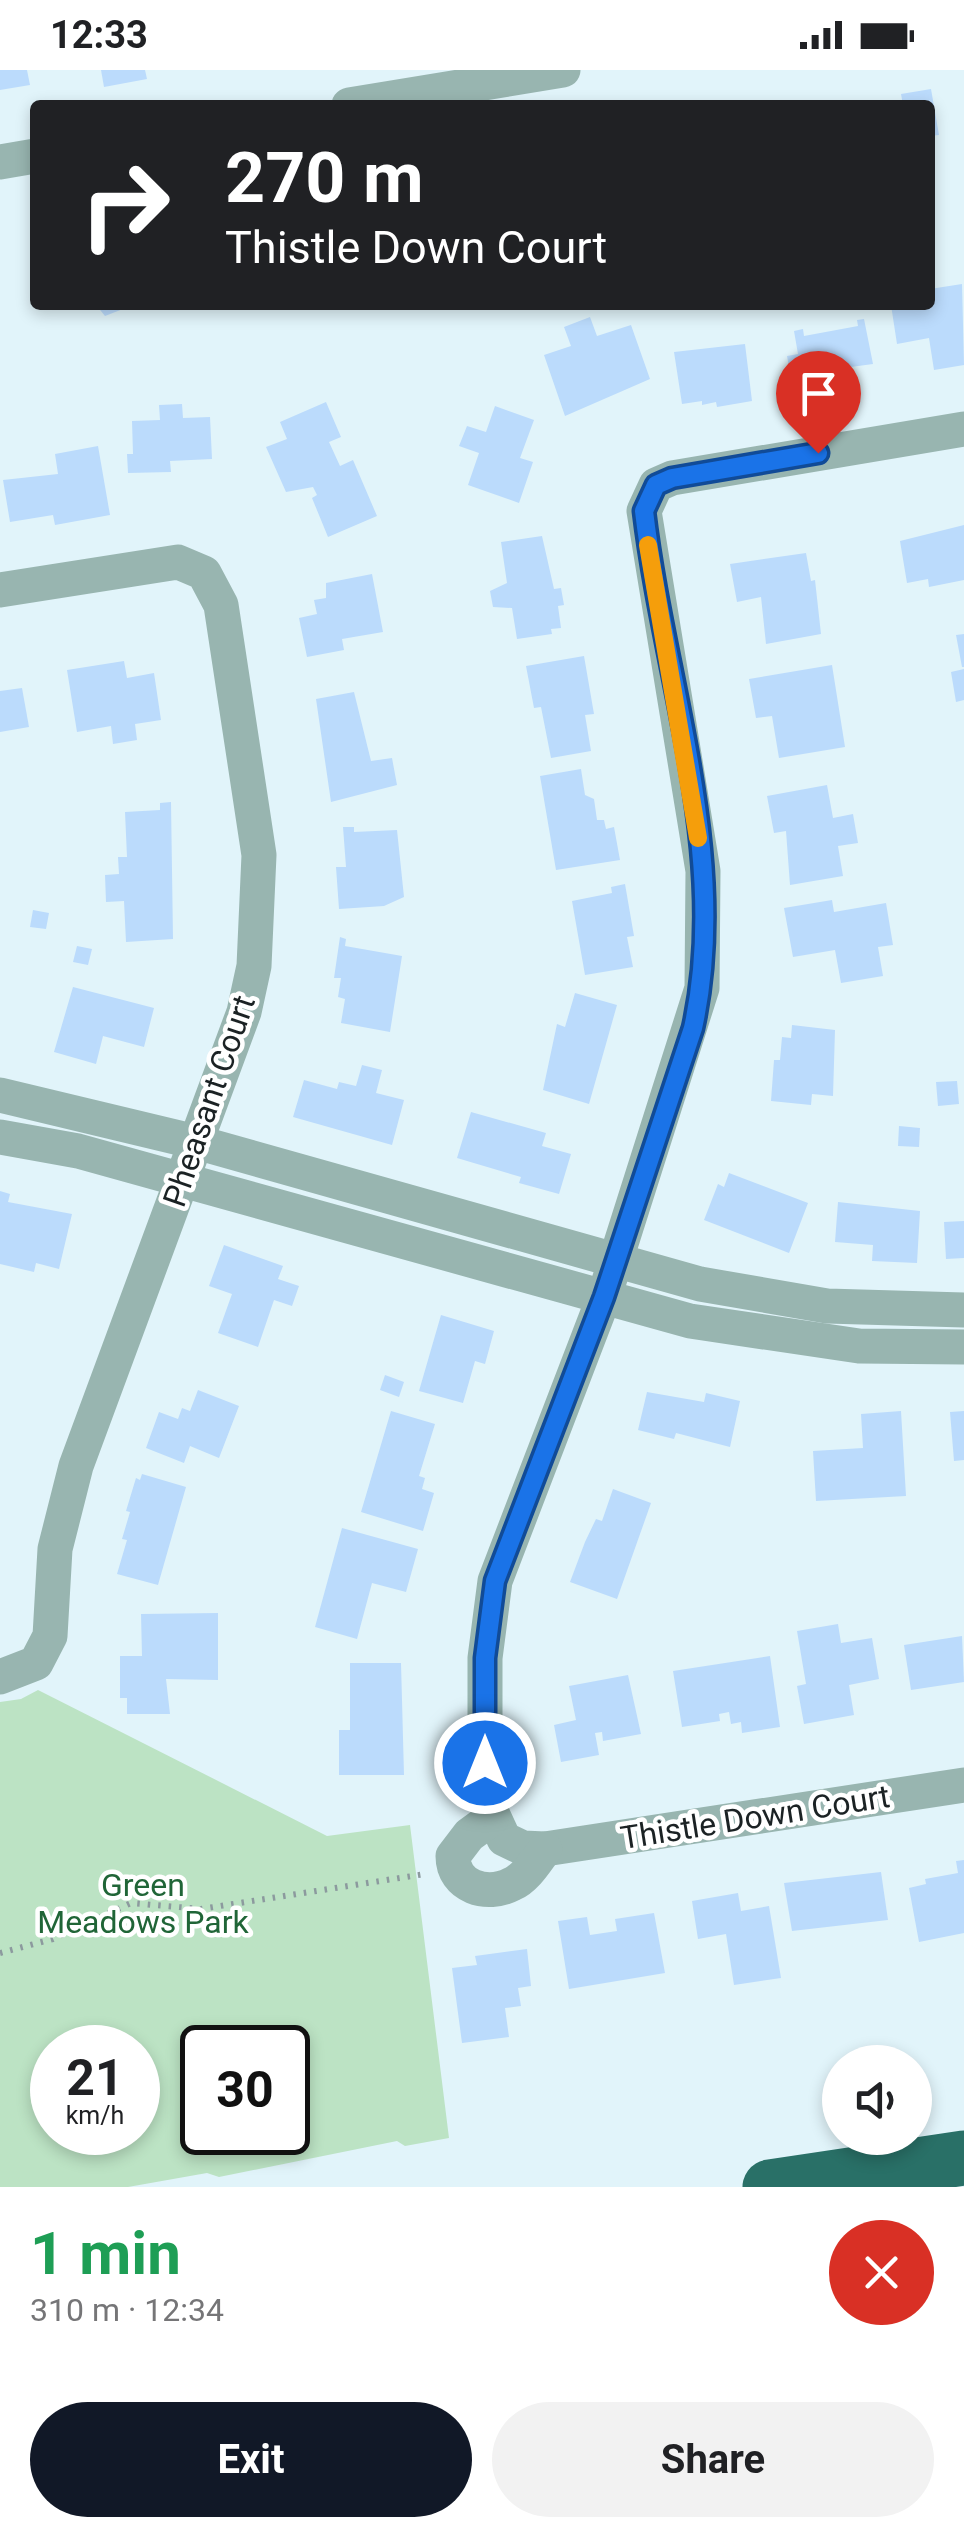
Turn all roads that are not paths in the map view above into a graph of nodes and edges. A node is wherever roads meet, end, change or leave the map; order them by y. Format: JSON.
{"nodes":[{"id":1,"x":563,"y":70,"type":"edge"},
{"id":2,"x":380,"y":100,"type":"edge"},
{"id":3,"x":30,"y":157,"type":"edge"},
{"id":4,"x":0,"y":162,"type":"edge"},
{"id":5,"x":964,"y":429,"type":"edge"},
{"id":6,"x":0,"y":590,"type":"edge"},
{"id":7,"x":0,"y":1095,"type":"edge"},
{"id":8,"x":0,"y":1137,"type":"edge"},
{"id":9,"x":196,"y":1142,"type":"junction"},
{"id":10,"x":182,"y":1181,"type":"junction"},
{"id":11,"x":616,"y":1261,"type":"junction"},
{"id":12,"x":604,"y":1297,"type":"junction"},
{"id":13,"x":964,"y":1310,"type":"edge"},
{"id":14,"x":964,"y":1346,"type":"edge"},
{"id":15,"x":0,"y":1677,"type":"edge"},
{"id":16,"x":964,"y":1784,"type":"edge"},
{"id":17,"x":491,"y":1819,"type":"junction"},
{"id":18,"x":545,"y":1850,"type":"junction"},
{"id":19,"x":964,"y":2158,"type":"edge"},
{"id":20,"x":770,"y":2187,"type":"edge"}],
"edges":[{"from":1,"to":2,"type":"street"},
{"from":3,"to":4,"type":"street"},
{"from":5,"to":11,"type":"street"},
{"from":6,"to":9,"type":"street","name":"Pheasant Court"},
{"from":7,"to":9,"type":"street"},
{"from":8,"to":10,"type":"street"},
{"from":9,"to":10,"type":"street","name":"Pheasant Court"},
{"from":9,"to":11,"type":"street"},
{"from":10,"to":12,"type":"street"},
{"from":10,"to":15,"type":"street","name":"Pheasant Court"},
{"from":11,"to":12,"type":"street"},
{"from":11,"to":13,"type":"street"},
{"from":12,"to":14,"type":"street"},
{"from":12,"to":17,"type":"street"},
{"from":16,"to":18,"type":"street","name":"Thistle Down Court"},
{"from":17,"to":18,"type":"street","name":"Thistle Down Court"},
{"from":17,"to":18,"type":"street"},
{"from":19,"to":20,"type":"highway"}]}
